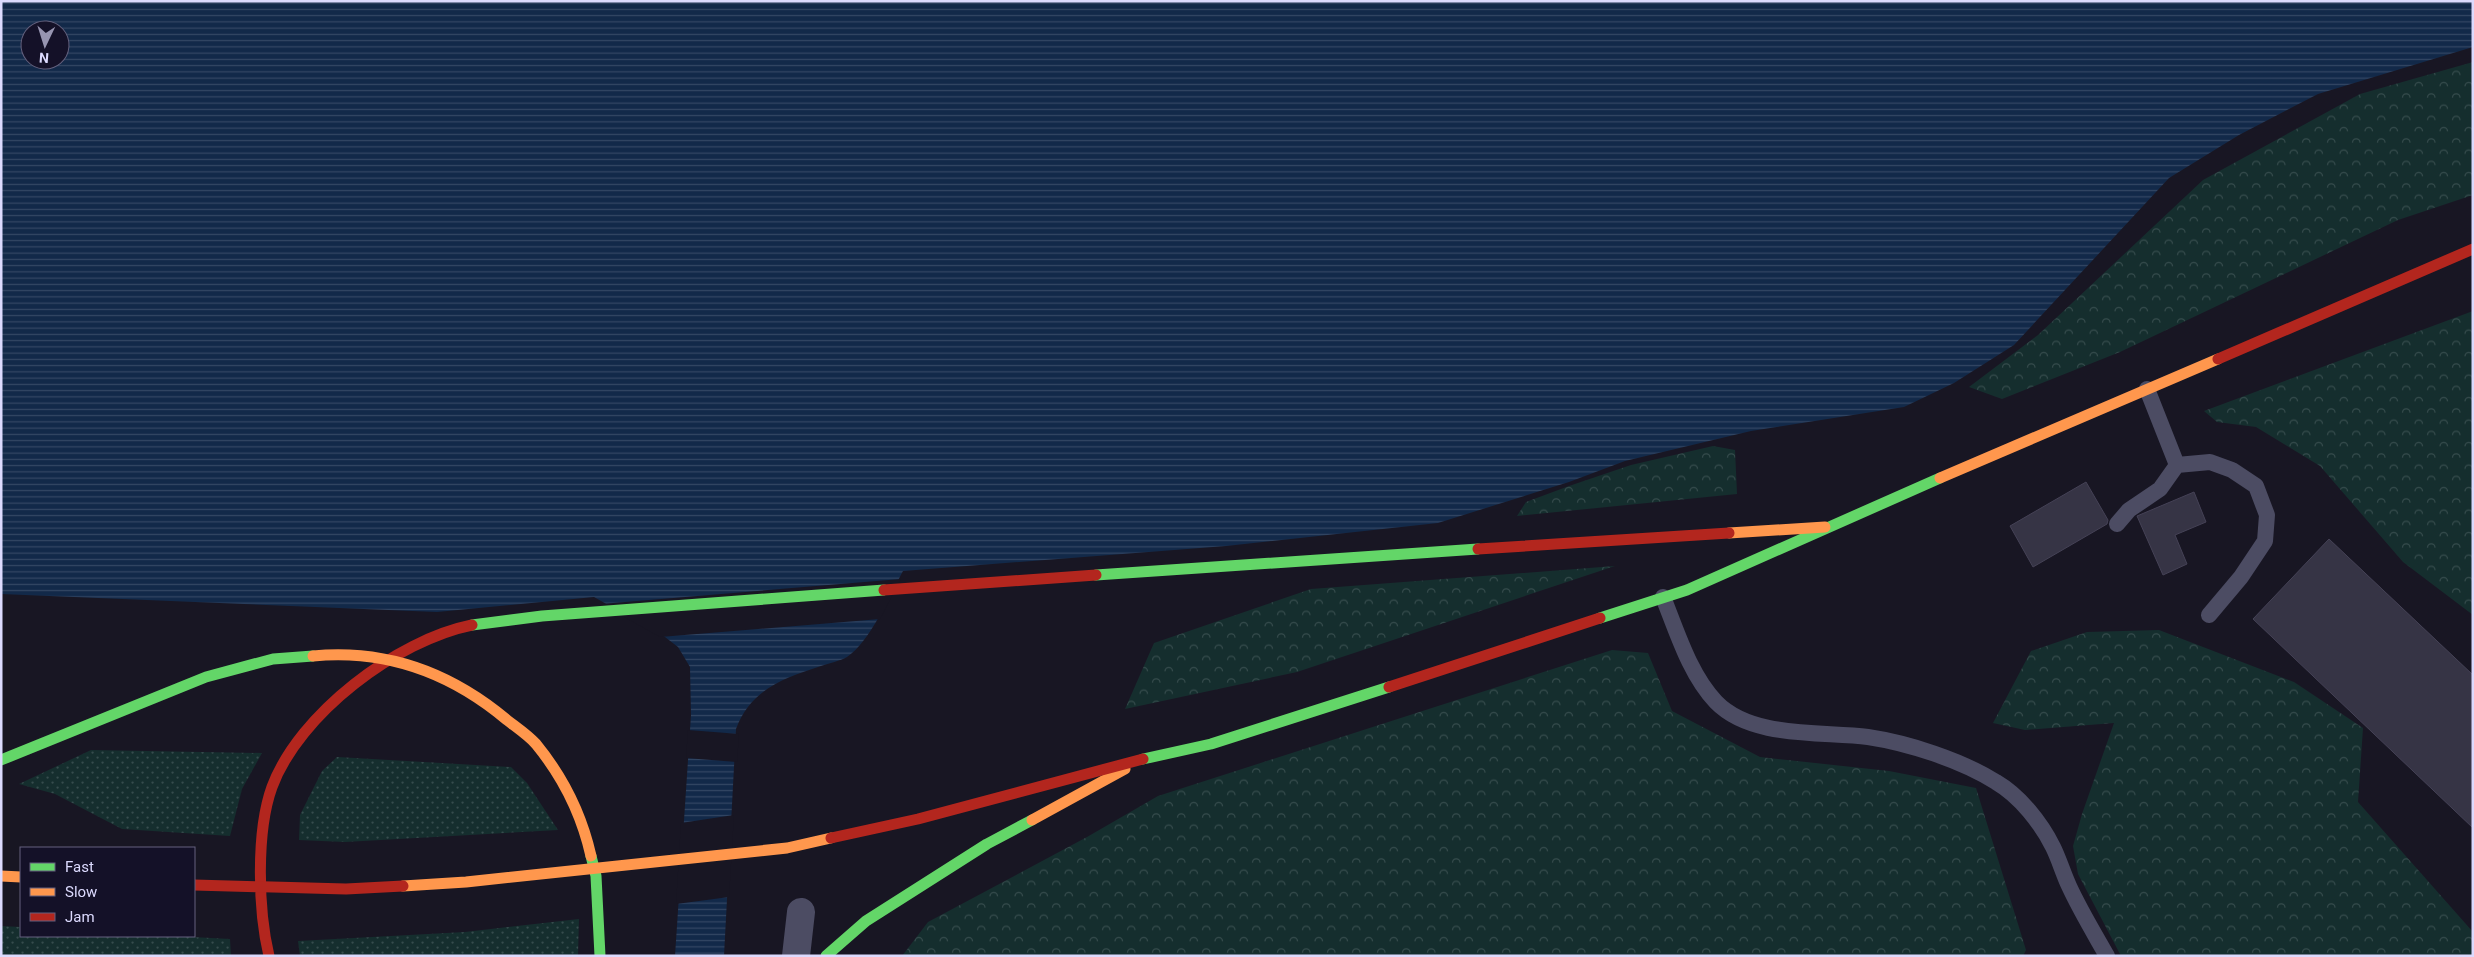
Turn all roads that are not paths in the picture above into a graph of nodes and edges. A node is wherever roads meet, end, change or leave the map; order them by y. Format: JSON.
{"nodes":[{"id":1,"x":2473,"y":250,"type":"edge"},
{"id":2,"x":2147,"y":389,"type":"junction"},
{"id":3,"x":2177,"y":465,"type":"junction"},
{"id":4,"x":2118,"y":524,"type":"dead end"},
{"id":5,"x":1826,"y":527,"type":"junction"},
{"id":6,"x":1663,"y":597,"type":"junction"},
{"id":7,"x":2209,"y":615,"type":"dead end"},
{"id":8,"x":1143,"y":759,"type":"junction"},
{"id":9,"x":1,"y":760,"type":"edge"},
{"id":10,"x":1,"y":876,"type":"edge"},
{"id":11,"x":20,"y":877,"type":"edge"},
{"id":12,"x":195,"y":885,"type":"edge"},
{"id":13,"x":801,"y":912,"type":"dead end"},
{"id":14,"x":269,"y":956,"type":"edge"},
{"id":15,"x":600,"y":956,"type":"edge"},
{"id":16,"x":796,"y":956,"type":"edge"},
{"id":17,"x":826,"y":956,"type":"edge"},
{"id":18,"x":2107,"y":956,"type":"edge"}],
"edges":[{"from":1,"to":2,"type":"main road"},
{"from":2,"to":3,"type":"lane"},
{"from":2,"to":5,"type":"main road"},
{"from":3,"to":4,"type":"lane"},
{"from":3,"to":7,"type":"lane"},
{"from":5,"to":6,"type":"main road"},
{"from":5,"to":14,"type":"main road","bridge":true},
{"from":6,"to":8,"type":"main road"},
{"from":6,"to":18,"type":"lane"},
{"from":8,"to":12,"type":"main road","bridge":true},
{"from":8,"to":17,"type":"main road","bridge":true},
{"from":9,"to":15,"type":"main road","bridge":true},
{"from":10,"to":11,"type":"main road"},
{"from":13,"to":16,"type":"street"}]}
